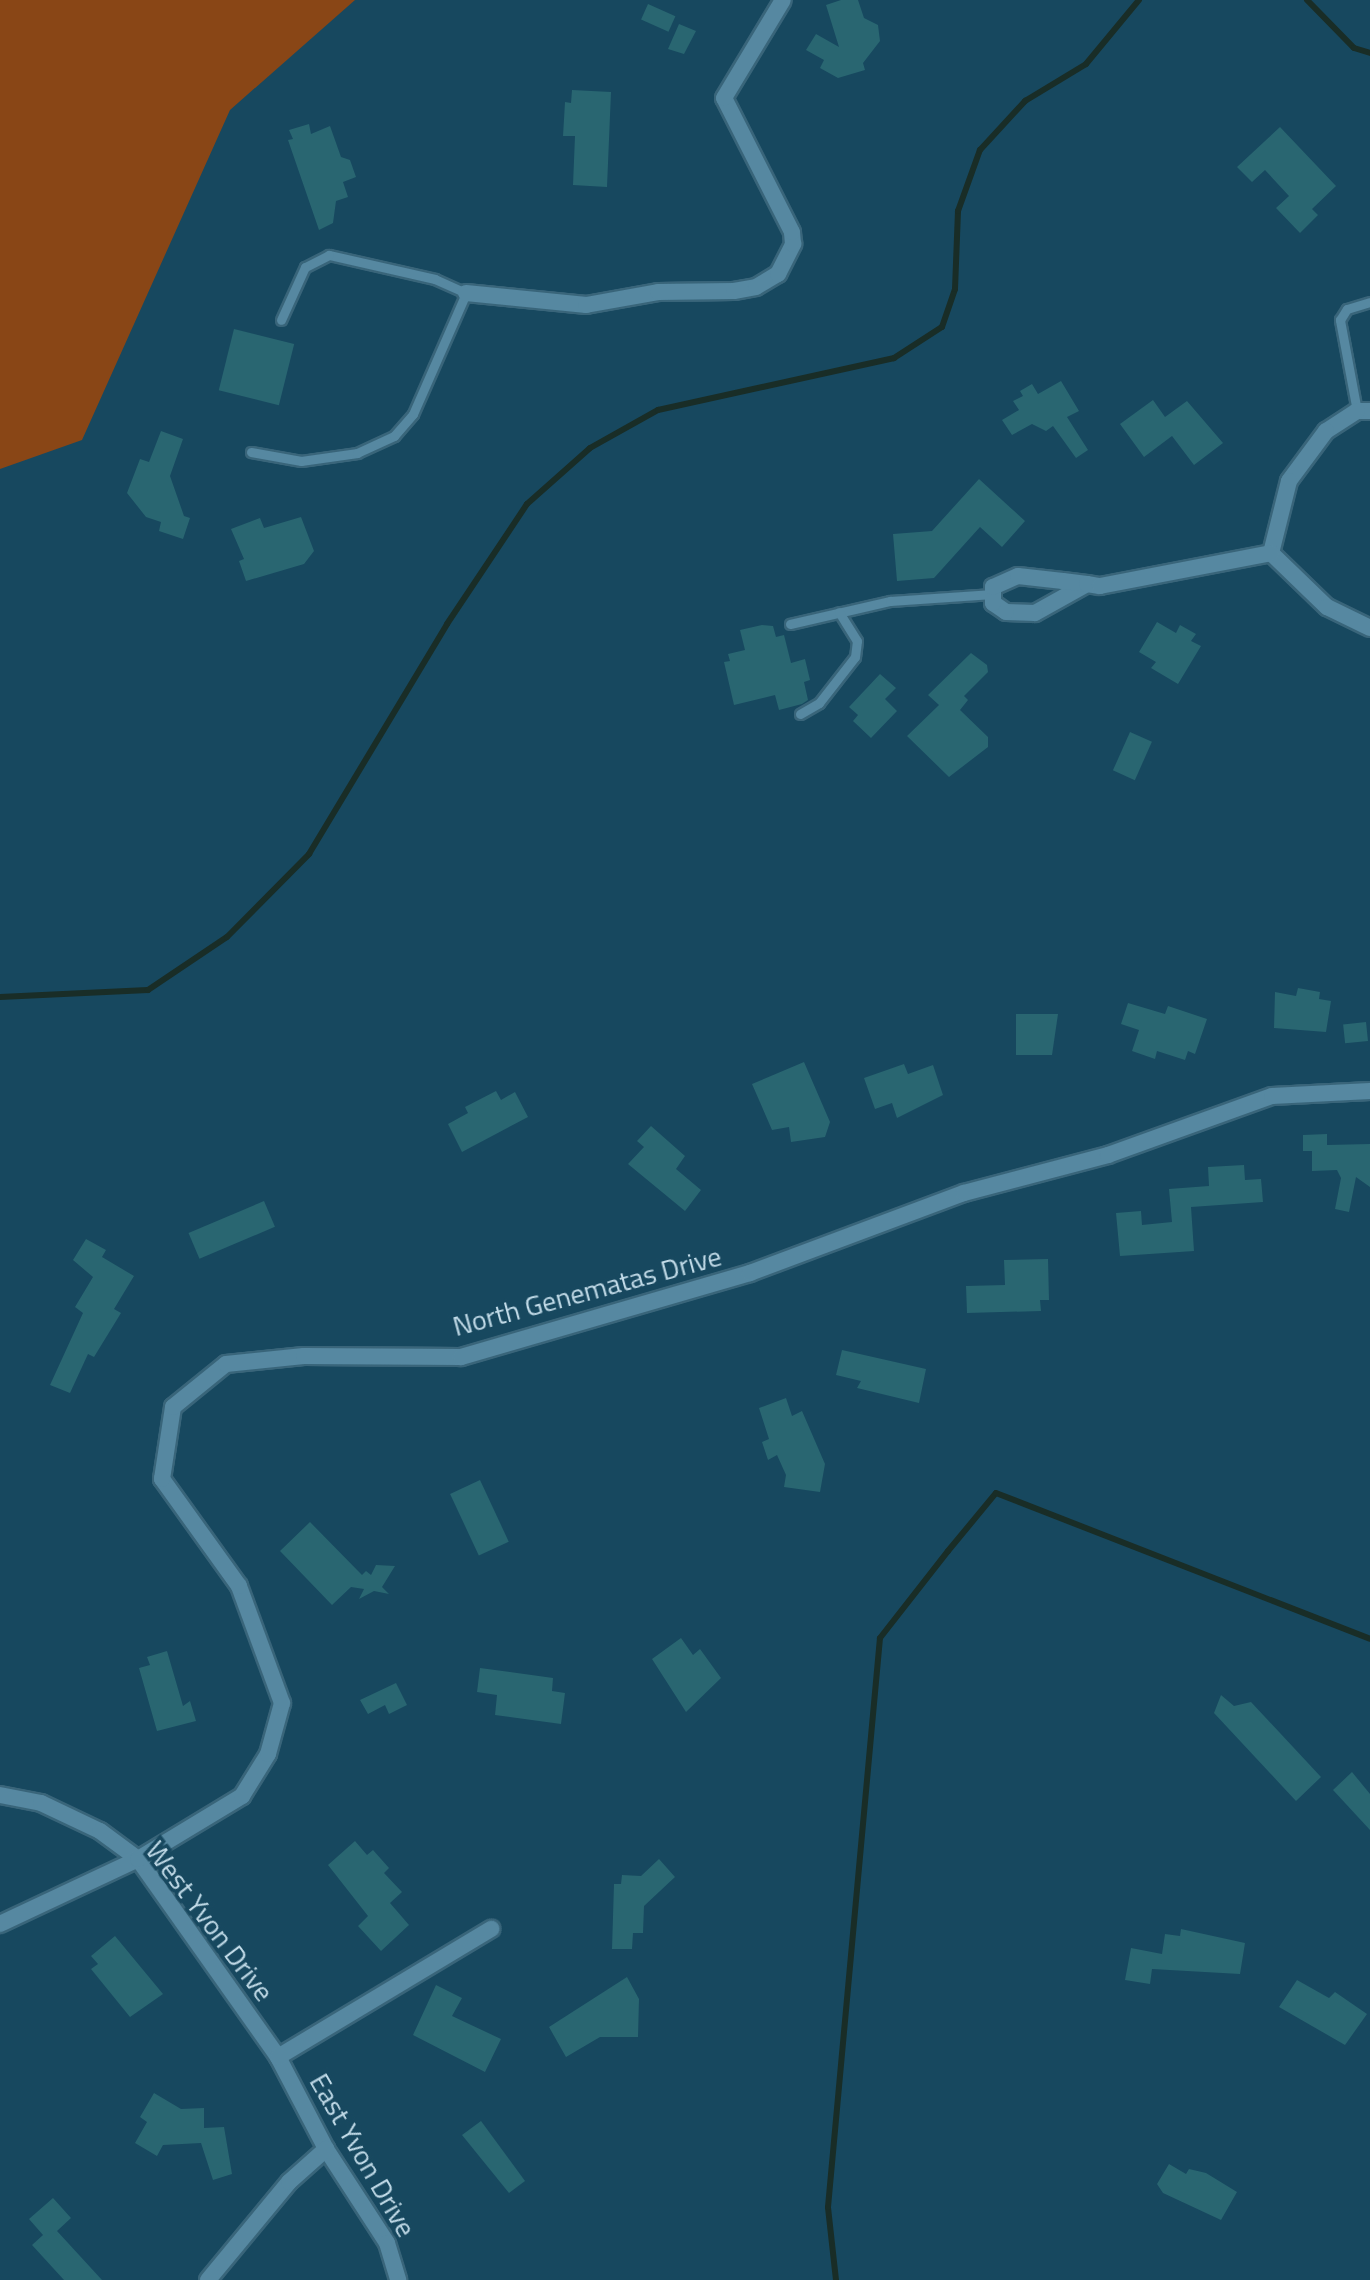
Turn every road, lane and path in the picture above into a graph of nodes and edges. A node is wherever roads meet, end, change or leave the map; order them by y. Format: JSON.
{"nodes":[{"id":1,"x":783,"y":0,"type":"edge"},
{"id":2,"x":466,"y":293,"type":"junction"},
{"id":3,"x":1370,"y":302,"type":"edge"},
{"id":4,"x":281,"y":320,"type":"dead end"},
{"id":5,"x":1363,"y":411,"type":"edge"},
{"id":6,"x":251,"y":452,"type":"dead end"},
{"id":7,"x":1271,"y":553,"type":"junction"},
{"id":8,"x":1087,"y":584,"type":"junction"},
{"id":9,"x":993,"y":594,"type":"junction"},
{"id":10,"x":839,"y":612,"type":"junction"},
{"id":11,"x":790,"y":624,"type":"dead end"},
{"id":12,"x":1370,"y":628,"type":"edge"},
{"id":13,"x":800,"y":714,"type":"dead end"},
{"id":14,"x":1370,"y":1091,"type":"edge"},
{"id":15,"x":0,"y":1795,"type":"edge"},
{"id":16,"x":138,"y":1859,"type":"junction"},
{"id":17,"x":0,"y":1924,"type":"edge"},
{"id":18,"x":491,"y":1929,"type":"dead end"},
{"id":19,"x":278,"y":2057,"type":"junction"},
{"id":20,"x":326,"y":2149,"type":"junction"},
{"id":21,"x":208,"y":2280,"type":"edge"},
{"id":22,"x":398,"y":2280,"type":"edge"}],
"edges":[{"from":1,"to":2,"type":"street"},
{"from":2,"to":4,"type":"lane"},
{"from":2,"to":6,"type":"lane"},
{"from":3,"to":5,"type":"lane"},
{"from":5,"to":7,"type":"street"},
{"from":7,"to":8,"type":"street"},
{"from":7,"to":12,"type":"street"},
{"from":8,"to":9,"type":"street"},
{"from":8,"to":9,"type":"street"},
{"from":9,"to":10,"type":"lane"},
{"from":10,"to":11,"type":"lane"},
{"from":10,"to":13,"type":"lane"},
{"from":14,"to":16,"type":"street","name":"North Genematas Drive"},
{"from":15,"to":16,"type":"street","name":"West Yvon Drive"},
{"from":16,"to":17,"type":"street","name":"North Genematas Drive"},
{"from":16,"to":19,"type":"street","name":"West Yvon Drive"},
{"from":18,"to":19,"type":"street"},
{"from":19,"to":20,"type":"street","name":"East Yvon Drive"},
{"from":20,"to":21,"type":"street"},
{"from":20,"to":22,"type":"street","name":"East Yvon Drive"}]}
